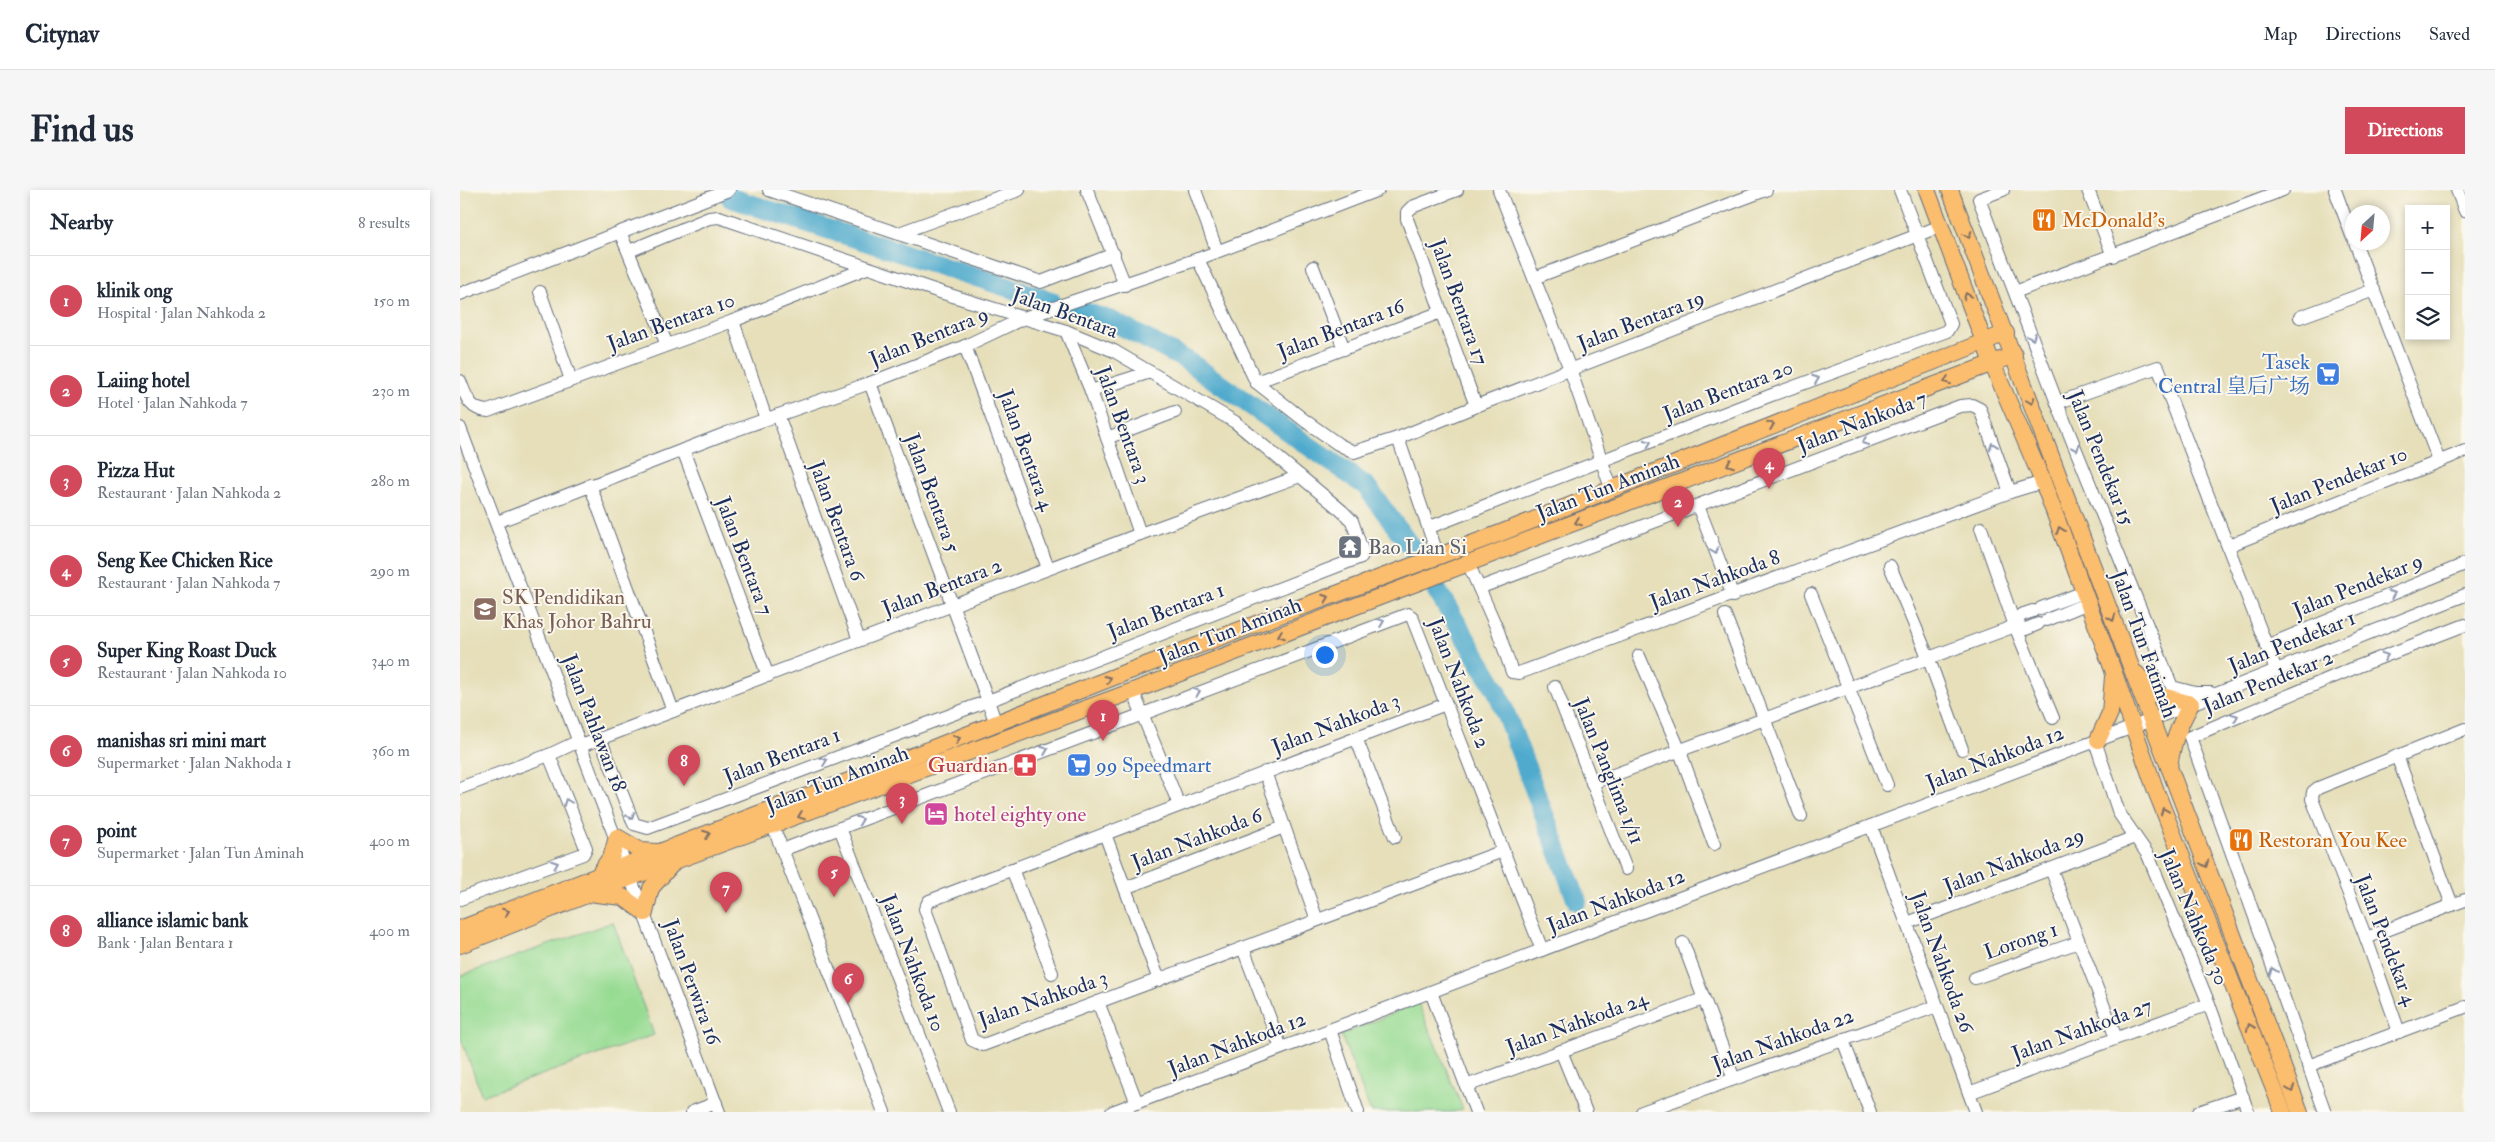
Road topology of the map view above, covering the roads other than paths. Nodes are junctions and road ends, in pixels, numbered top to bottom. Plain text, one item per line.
1 (729, 190) edge
2 (769, 190) edge
3 (1019, 190) edge
4 (1087, 190) edge
5 (1195, 190) edge
6 (1378, 190) edge
7 (1457, 190) edge
8 (1499, 190) edge
9 (1766, 190) edge
10 (1900, 190) edge
11 (1927, 190) edge
12 (1950, 190) edge
13 (2003, 190) edge
14 (2088, 190) edge
15 (2283, 190) edge
16 (2335, 190) edge
17 (2457, 190) edge
18 (2465, 211) edge
19 (2345, 217) edge
20 (1941, 226) junction
21 (620, 232) junction
22 (899, 233) junction
23 (1918, 237) junction
24 (2358, 250) edge
25 (629, 251) junction
26 (1217, 251) junction
27 (1114, 254) junction
28 (2113, 256) junction
29 (1198, 259) junction
30 (1313, 267) dead end
31 (867, 268) junction
32 (1534, 278) junction
33 (1125, 284) junction
34 (2374, 290) junction
35 (540, 292) dead end
36 (2015, 292) junction
37 (460, 294) edge
38 (1440, 312) junction
39 (2300, 317) dead end
40 (1024, 318) junction
41 (733, 321) junction
42 (1066, 331) junction
43 (2006, 333) junction
44 (1984, 342) junction
45 (667, 345) junction
46 (965, 346) junction
47 (1344, 349) junction
48 (2014, 355) junction
49 (1992, 364) junction
50 (1570, 370) junction
51 (1150, 372) junction
52 (571, 380) junction
53 (460, 381) edge
54 (1256, 382) junction
55 (870, 383) junction
56 (1090, 391) junction
57 (2057, 403) junction
58 (1476, 406) junction
59 (1175, 412) dead end
60 (772, 417) junction
61 (460, 428) edge
62 (1107, 438) junction
63 (1398, 438) junction
64 (683, 450) junction
65 (2465, 451) edge
66 (1354, 452) joint
67 (1602, 460) junction
68 (2440, 461) junction
69 (1300, 476) junction
70 (2043, 482) junction
71 (590, 485) junction
72 (1611, 488) junction
73 (2010, 492) junction
74 (1698, 506) junction
75 (497, 522) junction
76 (1430, 527) junction
77 (1981, 528) dead end
78 (1140, 534) junction
79 (2084, 544) junction
80 (2228, 546) junction
81 (1438, 557) junction
82 (1358, 558) joint
83 (1468, 563) junction
84 (2465, 564) edge
85 (1890, 566) dead end
86 (1048, 568) junction
87 (1479, 588) junction
88 (1812, 594) dead end
89 (2465, 595) edge
90 (1733, 596) junction
91 (2086, 598) junction
92 (952, 605) junction
93 (1725, 615) dead end
94 (2015, 626) junction
95 (2465, 626) edge
96 (860, 640) junction
97 (2266, 646) junction
98 (1639, 656) dead end
99 (1928, 657) junction
100 (2129, 664) junction
101 (2113, 670) junction
102 (2276, 670) junction
103 (768, 676) junction
104 (1554, 687) dead end
105 (1848, 689) junction
106 (1133, 691) junction
107 (2218, 693) junction
108 (988, 701) junction
109 (1446, 704) junction
110 (2191, 704) junction
111 (673, 711) junction
112 (1141, 714) junction
113 (1765, 718) junction
114 (2053, 718) dead end
115 (2150, 720) junction
116 (996, 724) junction
117 (2133, 727) junction
118 (2464, 734) edge
119 (600, 738) junction
120 (1356, 738) junction
121 (2097, 741) junction
122 (580, 743) junction
123 (1679, 749) junction
124 (1962, 749) dead end
125 (550, 755) junction
126 (2397, 756) junction
127 (2168, 770) junction
128 (1266, 772) junction
129 (1592, 782) junction
130 (1887, 785) dead end
131 (460, 788) edge
132 (1179, 805) junction
133 (1801, 816) dead end
134 (773, 826) junction
135 (1871, 826) junction
136 (1284, 827) junction
137 (840, 828) junction
138 (1105, 834) junction
139 (616, 837) junction
140 (1394, 837) dead end
141 (2135, 837) junction
142 (1714, 844) dead end
143 (782, 850) junction
144 (1503, 851) junction
145 (668, 857) junction
146 (1012, 869) junction
147 (1626, 869) dead end
148 (2051, 869) junction
149 (630, 871) junction
150 (598, 876) junction
151 (1125, 888) junction
152 (587, 895) junction
153 (460, 899) edge
154 (2465, 900) edge
155 (2452, 905) junction
156 (646, 913) junction
157 (1317, 920) junction
158 (1907, 923) junction
159 (460, 929) edge
160 (2366, 938) junction
161 (2079, 942) junction
162 (1683, 943) dead end
163 (460, 945) edge
164 (1243, 948) junction
165 (1542, 950) junction
166 (1052, 973) dead end
167 (1975, 978) dead end
168 (1159, 980) junction
169 (1430, 992) junction
170 (1703, 999) junction
171 (1098, 1002) junction
172 (2208, 1004) junction
173 (1937, 1006) junction
174 (2465, 1007) edge
175 (1330, 1030) junction
176 (2399, 1032) junction
177 (2116, 1038) junction
178 (1843, 1040) junction
179 (1281, 1048) junction
180 (1560, 1051) junction
181 (2308, 1066) junction
182 (1734, 1079) junction
183 (1466, 1086) junction
184 (1969, 1093) junction
185 (2243, 1097) junction
186 (1137, 1103) junction
187 (718, 1107) edge
188 (692, 1112) edge
189 (884, 1112) edge
190 (949, 1112) edge
191 (1112, 1112) edge
192 (1358, 1112) edge
193 (1476, 1112) edge
194 (1586, 1112) edge
195 (1642, 1112) edge
196 (1870, 1112) edge
197 (1976, 1112) edge
198 (2199, 1112) edge
199 (2248, 1112) edge
200 (2283, 1112) edge
201 (2300, 1112) edge
202 (2325, 1112) edge

1 - 21 street
2 - 22 street, Jalan Bentara
3 - 22 street
4 - 27 street
5 - 26 street
6 - 26 street, Jalan Bentara 9
7 - 38 street, Jalan Bentara 17
8 - 32 street
9 - 32 street
10 - 23 street
11 - 20 main road, Jalan Tun Fatimah
12 -> 43 main road, Jalan Tun Fatimah
13 - 36 street, Jalan Pendekar 15
14 - 28 street
15 - 28 street
16 - 19 street
17 - 18 street
20 - 23 street, Jalan Bentara 19
44 -> 20 main road, Jalan Tun Fatimah
21 - 25 street
21 - 37 street
22 - 27 street, Jalan Bentara
23 - 50 street, Jalan Bentara 19
67 -> 23 street, Jalan Bentara 20
24 - 34 street
25 - 31 street, Jalan Bentara
25 - 45 street
26 - 29 street, Jalan Bentara 9
27 - 33 street
28 - 36 street
29 - 33 street, Jalan Bentara 9
29 - 54 street, Jalan Bentara 16
30 - 47 street
31 - 40 street, Jalan Bentara
31 - 41 street, Jalan Bentara 10
32 - 50 street
33 - 40 street, Jalan Bentara 9
34 - 39 street
34 - 68 street
35 - 52 street
36 -> 57 street, Jalan Pendekar 15
38 - 47 street, Jalan Bentara 16
38 - 58 street, Jalan Bentara 17
40 - 42 street, Jalan Bentara
40 - 46 street, Jalan Bentara 9
41 - 45 street, Jalan Bentara 10
41 - 60 street, Jalan Bentara 6
42 - 51 street, Jalan Bentara
42 - 56 street, Jalan Bentara 3
43 - 44 main road, Jalan Tun Aminah
43 - 48 main road, Jalan Tun Fatimah
44 - 49 main road, Jalan Tun Fatimah
72 -> 44 main road, Jalan Tun Aminah
45 - 52 street, Jalan Bentara 10
46 - 55 street, Jalan Bentara 9
46 - 86 street, Jalan Bentara 4
47 - 54 street, Jalan Bentara 16
48 - 49 main road, Jalan Tun Aminah
48 -> 79 main road, Jalan Tun Fatimah
49 - 70 main road, Jalan Tun Fatimah
49 -> 83 main road, Jalan Tun Aminah
50 - 58 street, Jalan Bentara 19
50 - 67 street
51 - 56 street
51 - 69 street, Jalan Bentara
52 - 53 street, Jalan Bentara 10
54 - 66 street, Jalan Bentara 16
55 - 60 street, Jalan Bentara 9
55 - 92 street, Jalan Bentara 5
56 - 62 street, Jalan Bentara 3
57 - 80 street
57 -> 107 street, Jalan Pendekar 15
58 - 63 street, Jalan Bentara 19
59 - 62 street
60 - 64 street, Jalan Bentara 9
60 - 96 street, Jalan Bentara 6
61 - 75 street, Jalan Pahlawan 18
62 - 78 street, Jalan Bentara 3
63 - 66 street, Jalan Bentara 19
63 - 76 street
64 - 71 street, Jalan Bentara 9
64 - 103 street, Jalan Bentara 7
65 - 68 street, Jalan Pendekar 10
67 - 72 street
67 - 76 street, Jalan Bentara 20
68 - 80 street, Jalan Pendekar 10
69 - 78 street, Jalan Bentara 2
69 - 82 street, Jalan Bentara
70 - 73 street, Jalan Nahkoda 8
91 -> 70 main road, Jalan Tun Fatimah
71 - 75 street, Jalan Bentara 9
71 - 111 street
72 - 81 main road, Jalan Tun Aminah
73 -> 74 street, Jalan Nahkoda 7
73 - 90 street, Jalan Nahkoda 8
74 - 87 street, Jalan Nahkoda 7
74 -> 90 street
75 - 122 street, Jalan Pahlawan 18
76 - 81 street
77 - 94 street
78 - 86 street, Jalan Bentara 2
79 - 91 main road
79 -> 100 main road, Jalan Tun Fatimah
80 - 97 street
116 -> 81 main road, Jalan Tun Aminah
82 - 108 street, Jalan Bentara 1
83 - 87 street, Jalan Nahkoda 8
83 -> 106 main road, Jalan Tun Aminah
97 -> 84 street, Jalan Pendekar 9
85 - 99 street
86 - 92 street, Jalan Bentara 2
87 - 90 street, Jalan Nahkoda 8
88 - 105 street
89 - 102 street, Jalan Pendekar 1
91 - 94 street
91 - 94 street
91 - 101 main road, Jalan Tun Fatimah
92 - 96 street, Jalan Bentara 2
92 - 108 street, Jalan Bentara 5
93 - 113 street
94 - 99 street
94 - 114 street
181 -> 95 street, Jalan Pendekar 2
96 - 103 street, Jalan Bentara 2
97 - 102 street
98 - 123 street
99 - 105 street
99 - 124 street
100 - 110 main road
100 - 115 main road, Jalan Tun Fatimah
101 - 117 main road, Jalan Tun Fatimah
101 - 121 main road
102 - 107 street, Jalan Pendekar 1
103 - 111 street, Jalan Bentara 2
104 - 129 street, Jalan Panglima 1/11
105 - 113 street
105 - 130 street
106 - 112 street
106 -> 134 main road, Jalan Tun Aminah
107 - 110 street, Jalan Pendekar 1
108 - 116 street
119 -> 108 street, Jalan Bentara 1
112 -> 109 street, Jalan Nahkoda 2
109 - 120 street, Jalan Nahkoda 3
109 - 144 street, Jalan Nahkoda 2
110 - 115 street, Jalan Pendekar 1
110 - 127 main road
111 - 119 street, Jalan Bentara 2
112 - 132 street
137 -> 112 street, Jalan Nahkoda 2
113 - 123 street
113 - 133 street
115 - 117 street, Jalan Pendekar 1
115 - 127 main road, Jalan Tun Fatimah
145 -> 116 main road, Jalan Tun Aminah
117 - 121 street, Jalan Nahkoda 12
200 -> 117 main road, Jalan Tun Fatimah
118 - 126 street, Jalan Pendekar 4
119 - 122 street, Jalan Bentara 2
120 - 128 street, Jalan Nahkoda 3
120 - 140 street
121 - 135 street, Jalan Nahkoda 12
121 - 141 street, Jalan Nahkoda 30
122 - 125 street, Jalan Bentara 2
122 - 139 street, Jalan Pahlawan 18
123 - 129 street
123 - 142 street
125 - 131 street, Jalan Bentara 2
153 -> 125 street
126 - 155 street
126 - 160 street, Jalan Pendekar 4
127 -> 201 main road, Jalan Tun Fatimah
128 - 132 street, Jalan Nahkoda 3
128 - 136 street
129 - 147 street, Jalan Panglima 1/11
132 - 138 street, Jalan Nahkoda 3
134 - 143 street
134 - 145 main road, Jalan Tun Aminah
135 - 158 street, Jalan Nahkoda 26
135 - 165 street, Jalan Nahkoda 12
136 - 151 street, Jalan Nahkoda 6
136 - 157 street
137 - 143 street, Jalan Nahkoda 2
137 - 190 street, Jalan Nahkoda 10
138 - 146 street, Jalan Nahkoda 3
138 - 151 street
139 - 145 main road
139 - 149 street, Jalan Pahlawan 18
139 - 150 main road
141 - 148 street, Jalan Nahkoda 29
141 - 172 street, Jalan Nahkoda 30
143 - 189 street
144 - 157 street, Jalan Nahkoda 3
144 - 165 street, Jalan Nahkoda 2
145 - 149 main road, Jalan Tun Aminah
145 - 156 main road
146 - 166 street
146 - 171 street, Jalan Nahkoda 3
148 - 158 street, Jalan Nahkoda 29
148 - 161 street
149 - 150 main road, Jalan Tun Aminah
149 - 152 main road, Jalan Tun Aminah
149 - 156 street, Jalan Perwira 16
159 -> 150 main road, Jalan Tun Aminah
151 - 168 street
152 - 156 main road
152 - 163 main road, Jalan Tun Aminah
154 - 155 street
155 - 160 street
156 - 187 street, Jalan Perwira 16
157 - 164 street, Jalan Nahkoda 3
158 - 173 street, Jalan Nahkoda 26
160 - 176 street, Jalan Pendekar 4
161 - 167 street, Lorong 1
161 - 177 street
162 - 170 street
164 - 168 street, Jalan Nahkoda 3
164 - 179 street
165 - 169 street, Jalan Nahkoda 12
168 - 171 street, Jalan Nahkoda 3
169 - 175 street, Jalan Nahkoda 12
169 - 183 street
170 - 180 street, Jalan Nahkoda 24
170 - 182 street
171 - 186 street
172 - 177 street, Jalan Nahkoda 27
172 - 185 street, Jalan Nahkoda 30
173 - 178 street, Jalan Nahkoda 22
173 - 184 street, Jalan Nahkoda 26
174 - 176 street
175 - 179 street, Jalan Nahkoda 12
175 - 192 street
176 - 181 street
177 - 184 street, Jalan Nahkoda 27
178 - 182 street, Jalan Nahkoda 22
178 - 196 street
179 - 186 street, Jalan Nahkoda 12
180 - 183 street, Jalan Nahkoda 24
180 - 194 street
181 - 202 street
182 - 195 street, Jalan Nahkoda 22
183 - 193 street
184 - 197 street, Jalan Nahkoda 26
185 - 198 street
185 - 199 street, Jalan Nahkoda 30
186 - 191 street, Jalan Nahkoda 12
187 - 188 street

